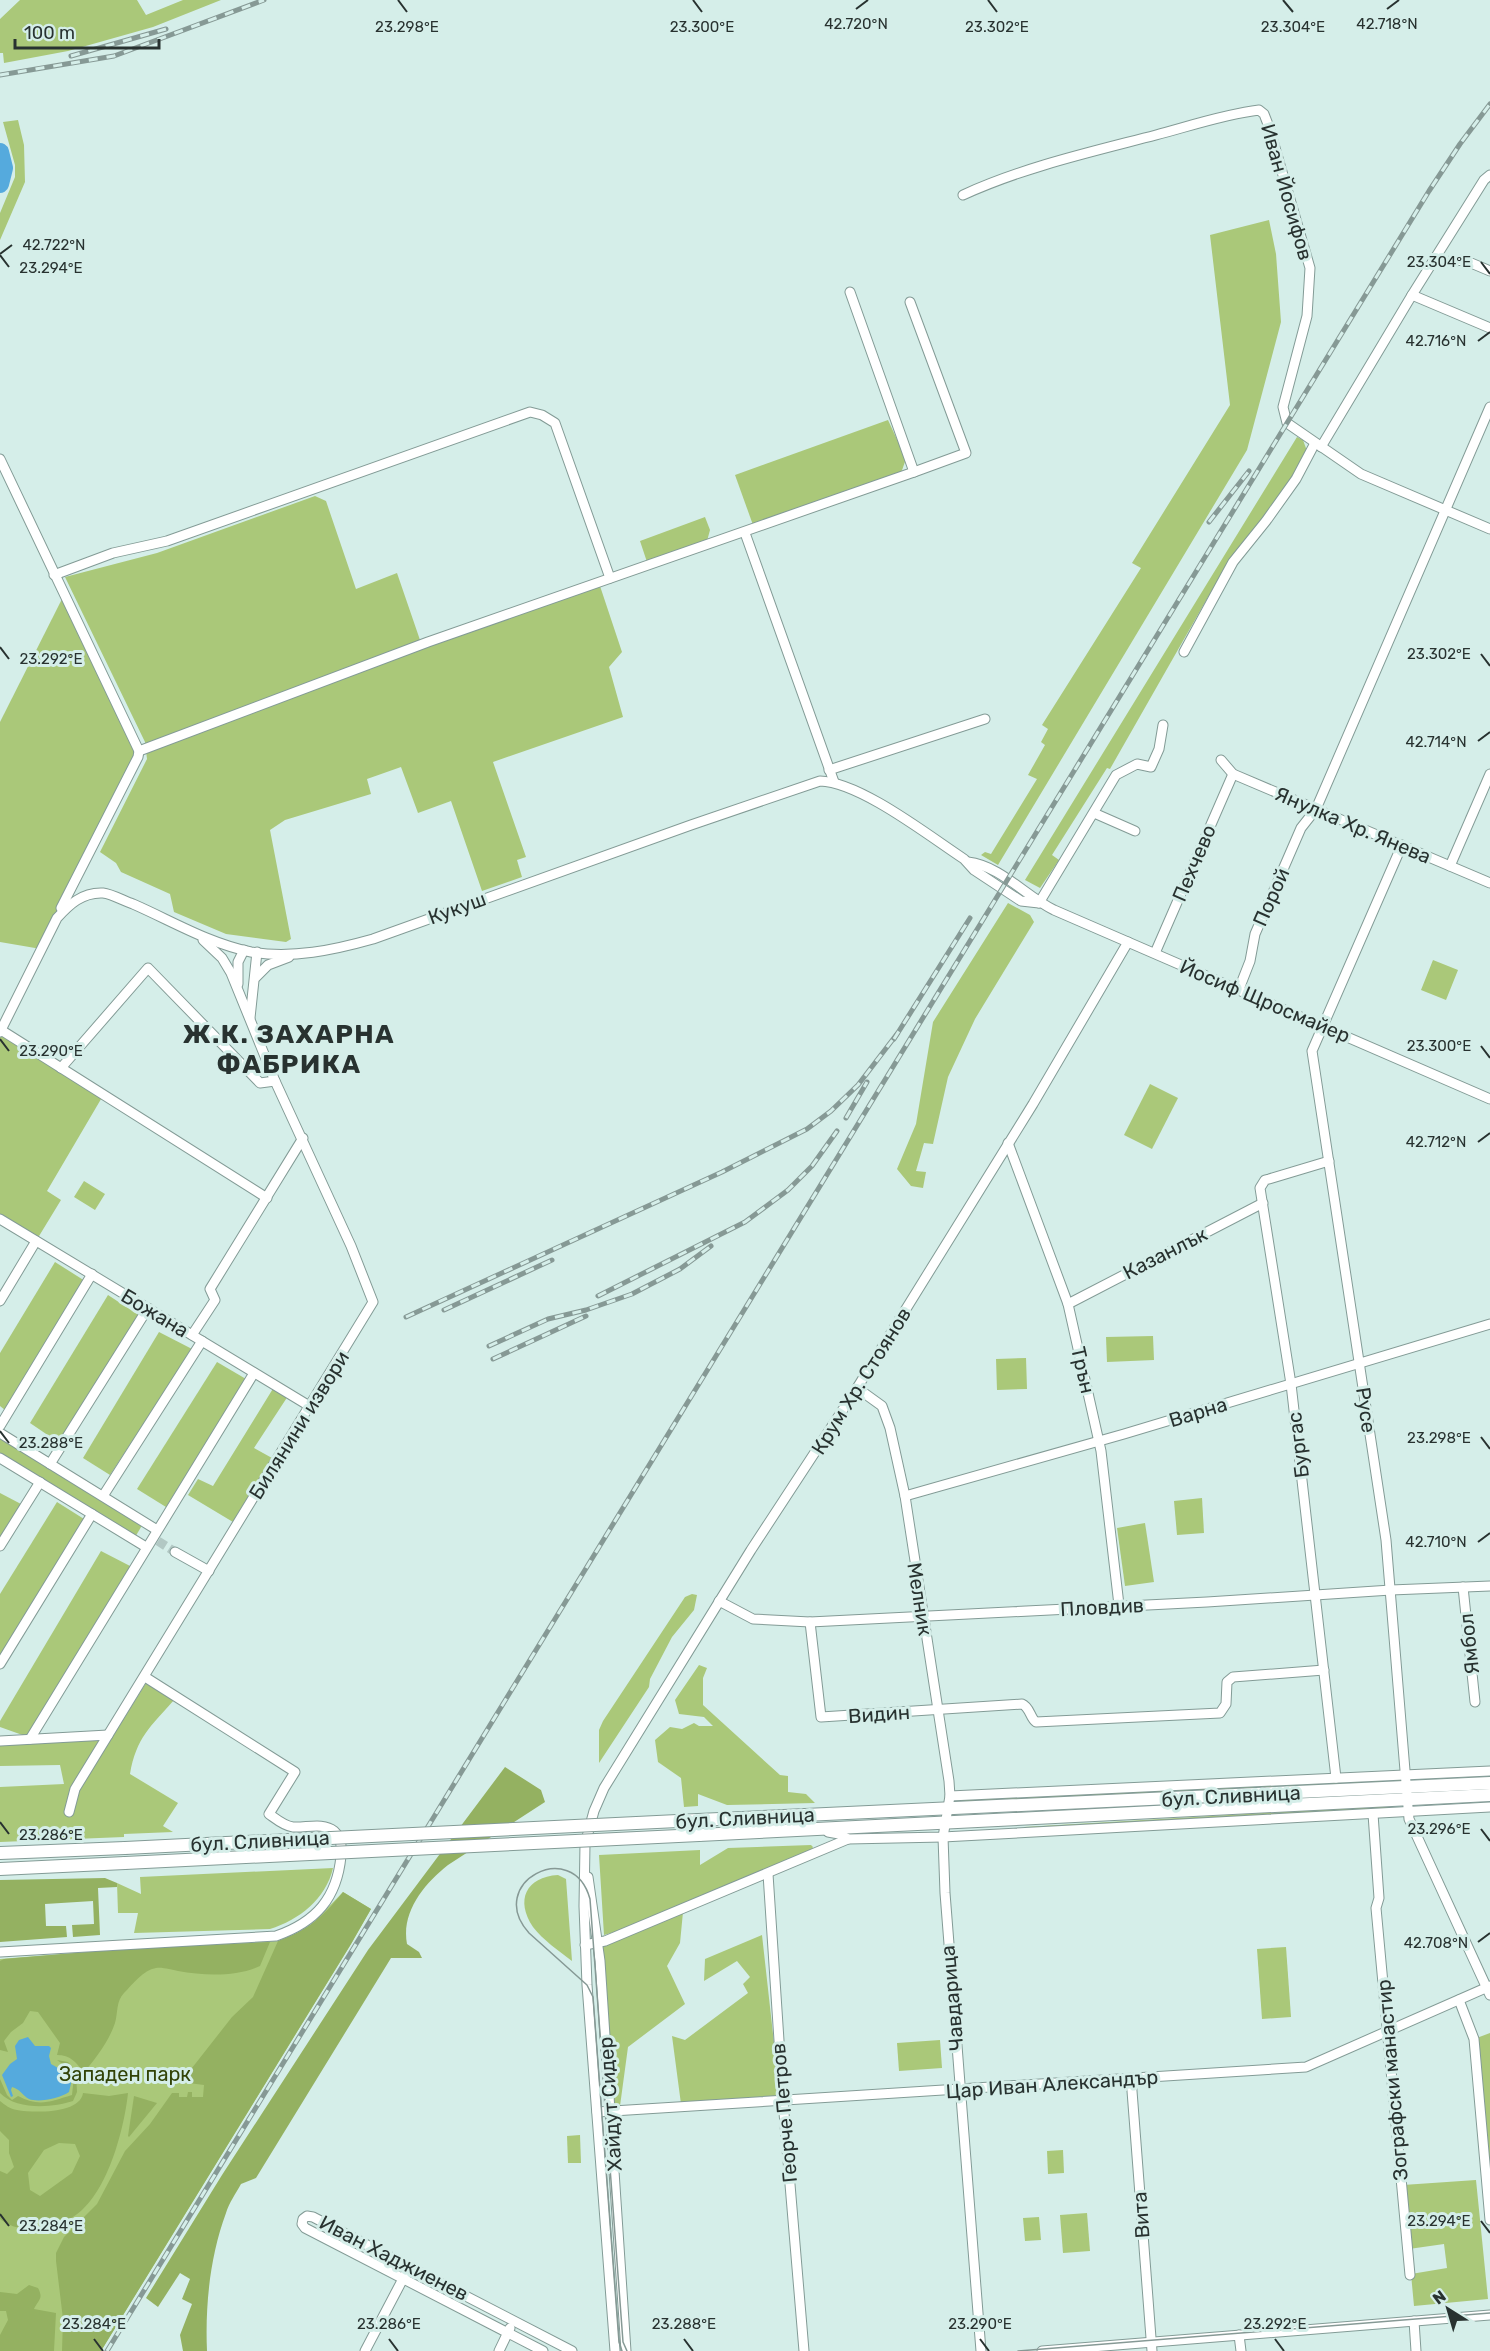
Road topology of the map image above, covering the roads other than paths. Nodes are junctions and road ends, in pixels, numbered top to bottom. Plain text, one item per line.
1 (1490, 175) edge
2 (963, 195) dead end
3 (1432, 263) junction
4 (1490, 272) edge
5 (850, 292) dead end
6 (1412, 295) junction
7 (910, 302) dead end
8 (1490, 328) edge
9 (1490, 407) edge
10 (1318, 445) junction
11 (0, 459) edge
12 (914, 472) junction
13 (1445, 511) junction
14 (1490, 530) edge
15 (745, 533) junction
16 (54, 575) junction
17 (610, 578) junction
18 (1185, 652) dead end
19 (984, 718) dead end
20 (1163, 725) dead end
21 (139, 751) junction
22 (1221, 760) dead end
23 (829, 770) junction
24 (1233, 774) junction
25 (1490, 774) edge
26 (834, 782) junction
27 (1316, 809) junction
28 (1094, 813) junction
29 (1135, 831) dead end
30 (1402, 845) junction
31 (1450, 866) junction
32 (1490, 883) edge
33 (1039, 903) junction
34 (57, 918) junction
35 (199, 936) junction
36 (1128, 942) junction
37 (244, 950) junction
38 (257, 952) junction
39 (1155, 953) junction
40 (293, 955) junction
41 (256, 977) junction
42 (238, 989) junction
43 (1239, 989) junction
44 (250, 1020) junction
45 (1323, 1026) junction
46 (1, 1031) edge
47 (61, 1068) junction
48 (275, 1081) junction
49 (1490, 1098) edge
50 (303, 1138) junction
51 (1008, 1143) junction
52 (1329, 1161) junction
53 (267, 1198) junction
54 (1263, 1203) junction
55 (0, 1219) edge
56 (36, 1241) junction
57 (92, 1274) junction
58 (0, 1301) edge
59 (1068, 1304) junction
60 (148, 1308) junction
61 (1490, 1324) edge
62 (192, 1335) junction
63 (202, 1341) junction
64 (1359, 1363) junction
65 (254, 1373) junction
66 (1291, 1384) junction
67 (857, 1388) junction
68 (311, 1407) junction
69 (0, 1426) edge
70 (0, 1433) edge
71 (1099, 1441) junction
72 (0, 1458) edge
73 (50, 1464) junction
74 (40, 1482) junction
75 (103, 1496) junction
76 (904, 1496) junction
77 (92, 1514) junction
78 (156, 1536) junction
79 (0, 1546) edge
80 (146, 1547) junction
81 (175, 1552) tunnel mouth
82 (209, 1571) junction
83 (1490, 1586) edge
84 (1463, 1587) junction
85 (1391, 1590) junction
86 (1316, 1595) junction
87 (719, 1601) junction
88 (1119, 1605) junction
89 (922, 1616) junction
90 (810, 1622) junction
91 (0, 1664) edge
92 (1323, 1670) junction
93 (145, 1677) junction
94 (1475, 1702) dead end
95 (937, 1710) junction
96 (108, 1735) junction
97 (30, 1739) junction
98 (0, 1741) edge
99 (1490, 1771) edge
100 (1336, 1778) junction
101 (1490, 1783) edge
102 (1408, 1793) junction
103 (1490, 1795) edge
104 (950, 1796) junction
105 (1490, 1807) edge
106 (948, 1809) junction
107 (69, 1812) dead end
108 (1373, 1814) junction
109 (592, 1818) joint
110 (945, 1824) junction
111 (811, 1828) junction
112 (943, 1837) junction
113 (848, 1839) junction
114 (0, 1853) edge
115 (584, 1857) junction
116 (0, 1869) edge
117 (768, 1874) junction
118 (599, 1943) junction
119 (585, 1945) junction
120 (0, 1952) edge
121 (1489, 1990) edge
122 (1460, 2000) junction
123 (1388, 2033) junction
124 (1131, 2078) junction
125 (960, 2090) junction
126 (783, 2101) junction
127 (597, 2112) junction
128 (611, 2112) junction
129 (1490, 2220) edge
130 (409, 2266) junction
131 (1410, 2275) dead end
132 (403, 2279) junction
133 (1490, 2315) edge
134 (514, 2321) junction
135 (1414, 2321) junction
136 (508, 2333) junction
137 (1239, 2335) junction
138 (1151, 2347) edge
139 (365, 2351) edge
140 (498, 2351) edge
141 (543, 2351) edge
142 (572, 2351) edge
143 (615, 2351) edge
144 (626, 2351) edge
145 (804, 2351) edge
146 (981, 2351) edge
147 (1042, 2351) edge
148 (1241, 2351) edge
149 (1416, 2351) edge

1 - 3 street
2 - 10 street, Иван Йосифов
3 - 4 street
3 - 6 street
5 - 12 street
6 - 8 street
6 - 10 street
7 - 12 street
9 - 13 street, Порой
10 - 13 street, Иван Йосифов
10 - 18 street
11 - 16 street
12 - 15 street
13 - 14 street, Иван Йосифов
13 - 27 street, Порой
15 - 17 street
15 - 23 street
16 - 17 street
16 - 21 street
17 - 21 street
19 - 23 street
20 - 28 street
21 - 34 street
22 - 24 street, Янулка Хр. Янева
23 - 26 street
24 - 27 street, Янулка Хр. Янева
24 - 39 street, Пехчево
25 - 31 street
26 - 33 street, Кукуш
26 - 40 street, Кукуш
27 - 30 street, Янулка Хр. Янева
27 - 43 street, Порой
28 - 29 street
28 - 33 street
30 - 31 street, Янулка Хр. Янева
30 - 45 street, Русе
31 - 32 street, Янулка Хр. Янева
33 - 36 street, Йосиф Щросмайер
34 - 35 street, Кукуш
34 - 46 street, Кукуш
35 - 37 street, Кукуш
35 - 42 street, Билянини извори
36 - 39 street, Йосиф Щросмайер
36 - 51 street, Крум Хр. Стоянов
37 - 38 street, Кукуш
37 - 42 street, Билянини извори
38 - 40 street, Кукуш
38 - 41 street
39 - 43 street, Йосиф Щросмайер
40 - 41 street
41 - 44 street
42 - 44 street, Билянини извори
43 - 45 street, Йосиф Щросмайер
44 - 48 street, Билянини извори
45 - 49 street, Йосиф Щросмайер
45 - 52 street, Русе
46 - 47 street
47 - 48 street
47 - 53 street
48 - 50 street, Билянини извори
50 - 53 street
50 - 68 street, Билянини извори
51 - 59 street, Трън
51 - 67 street, Крум Хр. Стоянов
52 - 54 street, Бургас
52 - 64 street, Русе
53 - 62 street
54 - 59 street, Казанлък
54 - 66 street, Бургас
55 - 56 street, Божана
56 - 57 street, Божана
56 - 58 street
57 - 60 street, Божана
57 - 69 street
59 - 71 street, Трън
60 - 62 street, Божана
60 - 73 street
61 - 64 street, Варна
62 - 63 street, Божана
63 - 65 street, Божана
63 - 75 street
64 - 66 street, Варна
64 - 85 street, Русе
65 - 68 street, Божана
65 - 78 street
66 - 71 street, Варна
66 - 86 street, Бургас
67 - 76 street, Мелник
67 - 87 street, Крум Хр. Стоянов
68 - 82 street, Билянини извори
70 - 73 street
71 - 76 street, Варна
71 - 88 street, Трън
72 - 74 street
73 - 75 street
74 - 77 street
74 - 79 street
75 - 78 street
76 - 89 street, Мелник
77 - 80 street
77 - 91 street
78 - 80 street
80 - 97 street
81 - 82 street
82 - 93 street, Билянини извори
83 - 84 street, Пловдив
84 - 85 street, Пловдив
84 - 94 street, Ямбол
85 - 86 street, Пловдив
85 - 102 street, Русе
86 - 88 street, Пловдив
86 - 92 street, Бургас
87 - 90 street, Пловдив
87 - 109 street, Крум Хр. Стоянов
88 - 89 street, Пловдив
89 - 90 street, Пловдив
89 - 95 street, Мелник
90 - 95 street, Видин
92 - 95 street, Видин
92 - 100 street, Бургас
93 - 96 street, Билянини извори
93 - 120 street
95 - 104 street, Мелник
96 - 97 street
96 - 107 street, Билянини извори
97 - 98 street
99 - 102 street, бул. Сливница
100 - 102 street, бул. Сливница
100 - 104 street, бул. Сливница
101 - 102 main road, бул. Сливница
102 - 103 main road, бул. Сливница
102 - 105 street, бул. Сливница
102 - 106 main road, бул. Сливница
102 - 108 street, бул. Сливница
102 - 110 main road, бул. Сливница
102 - 121 street, Русе
104 - 106 street, Мелник
106 - 110 street, Мелник
106 - 114 main road, бул. Сливница, bridge
108 - 112 street, бул. Сливница
108 - 123 street, Зографски манастир
109 - 115 street, Хайдут Сидер
110 - 111 main road, бул. Сливница
110 - 112 street, Чавдарица
111 - 113 street, бул. Сливница
111 - 116 main road, бул. Сливница, bridge
112 - 113 street, бул. Сливница
112 - 125 street, Чавдарица
113 - 117 street
115 - 118 street, Хайдут Сидер
115 - 119 street, Хайдут Сидер
117 - 118 street
117 - 126 street, Георче Петров
118 - 119 street
118 - 128 street, Хайдут Сидер
119 - 127 street, Хайдут Сидер
121 - 122 street, Цар Иван Александър
122 - 123 street, Цар Иван Александър
122 - 129 street
123 - 124 street, Цар Иван Александър
123 - 131 street, Зографски манастир
124 - 125 street, Цар Иван Александър
124 - 138 street, Вита
125 - 126 street, Цар Иван Александър
125 - 146 street, Чавдарица
126 - 128 street, Цар Иван Александър
126 - 145 street, Георче Петров
127 - 128 street, Цар Иван Александър
127 - 143 street, Хайдут Сидер
128 - 144 street, Хайдут Сидер
130 - 132 street
130 - 132 street, Иван Хаджиенев
130 - 134 street, Иван Хаджиенев
132 - 136 street, Иван Хаджиенев
132 - 139 street
133 - 135 street
134 - 136 street
134 - 142 street, Иван Хаджиенев
135 - 137 street
135 - 149 street
136 - 140 street
136 - 141 street, Иван Хаджиенев
137 - 138 street
137 - 148 street
138 - 147 street

